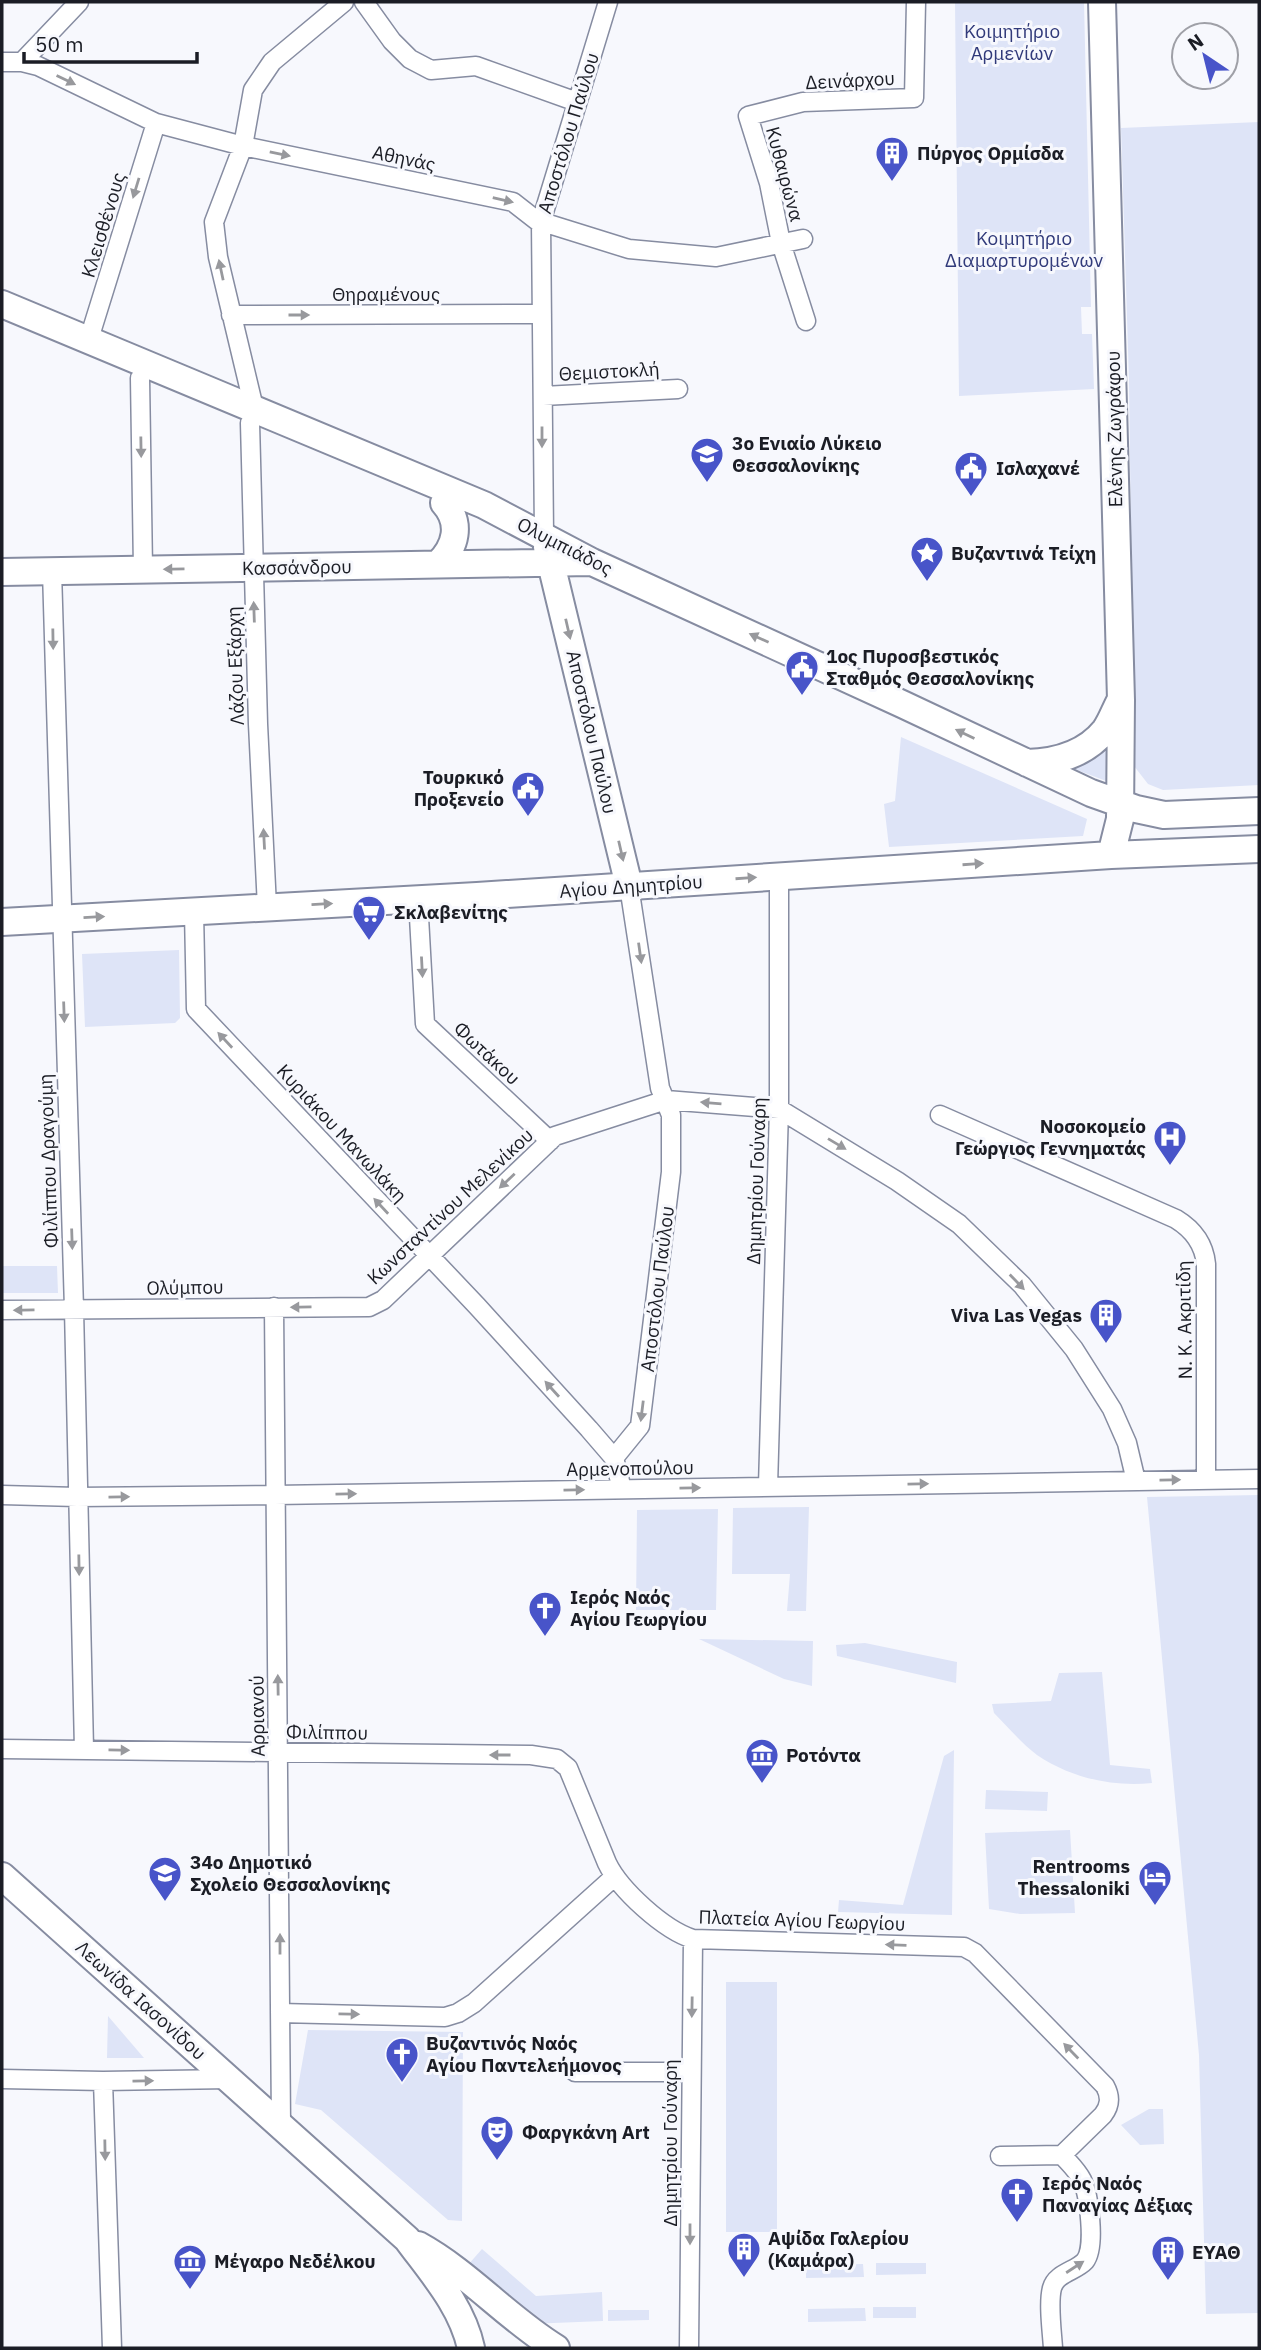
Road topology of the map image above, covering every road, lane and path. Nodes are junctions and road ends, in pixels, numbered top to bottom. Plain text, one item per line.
1 (79, 2) edge
2 (344, 2) edge
3 (364, 2) edge
4 (608, 2) edge
5 (916, 2) edge
6 (1102, 2) edge
7 (2, 62) edge
8 (22, 62) junction
9 (577, 102) junction
10 (748, 116) joint
11 (156, 123) junction
12 (243, 146) junction
13 (541, 222) junction
14 (803, 239) dead end
15 (781, 243) junction
16 (2, 304) edge
17 (542, 314) junction
18 (231, 315) junction
19 (806, 321) dead end
20 (2, 322) edge
21 (89, 339) junction
22 (141, 378) junction
23 (678, 389) dead end
24 (542, 396) junction
25 (252, 416) junction
26 (444, 503) junction
27 (544, 536) junction
28 (592, 562) junction
29 (552, 563) junction
30 (438, 564) junction
31 (253, 567) junction
32 (143, 569) junction
33 (52, 571) junction
34 (2, 572) edge
35 (1121, 700) junction
36 (1027, 763) junction
37 (1121, 803) junction
38 (1259, 811) edge
39 (1259, 849) edge
40 (1230, 850) junction
41 (1111, 855) junction
42 (1259, 857) edge
43 (779, 876) junction
44 (629, 886) junction
45 (418, 899) junction
46 (267, 907) junction
47 (194, 912) junction
48 (61, 919) junction
49 (2, 922) edge
50 (666, 1100) junction
51 (779, 1109) junction
52 (940, 1115) dead end
53 (550, 1141) junction
54 (428, 1255) junction
55 (274, 1307) junction
56 (369, 1307) joint
57 (74, 1309) junction
58 (2, 1310) edge
59 (614, 1458) junction
60 (1206, 1479) junction
61 (1259, 1479) edge
62 (1136, 1480) junction
63 (768, 1486) junction
64 (622, 1489) junction
65 (275, 1495) junction
66 (2, 1496) edge
67 (77, 1497) junction
68 (2, 1749) edge
69 (85, 1749) junction
70 (279, 1753) junction
71 (565, 1765) joint
72 (2, 1876) edge
73 (614, 1877) junction
74 (693, 1938) junction
75 (280, 2013) junction
76 (575, 2072) dead end
77 (691, 2073) junction
78 (2, 2079) edge
79 (230, 2079) junction
80 (103, 2081) junction
81 (281, 2124) junction
82 (1062, 2155) junction
83 (1000, 2156) dead end
84 (407, 2239) junction
85 (112, 2348) edge
86 (471, 2348) edge
87 (556, 2348) edge
88 (689, 2348) edge
89 (1053, 2348) edge

1 - 8 street
2 - 12 street, Λάζου Εξάρχη
3 - 9 street
4 - 9 street, Αποστόλου Παύλου
5 - 10 street, Δεινάρχου
6 - 35 main road, Ελένης Ζωγράφου
7 - 8 street, Αθηνάς
8 -> 11 street, Αθηνάς
9 - 13 street, Αποστόλου Παύλου
10 - 15 street, Κυθαιρώνα
11 - 12 street, Αθηνάς
11 -> 21 street, Κλεισθένους
12 -> 13 street, Αθηνάς
18 -> 12 street, Λάζου Εξάρχη
13 - 15 street, Αθηνάς
13 - 17 street, Αποστόλου Παύλου
14 - 15 street, Αθηνάς
15 - 19 street, Κυθαιρώνα
16 - 21 main road, Ολυμπιάδος
18 -> 17 street, Θηραμένους
17 - 24 street, Αποστόλου Παύλου
18 - 25 street, Λάζου Εξάρχη
20 - 22 main road, Ολυμπιάδος
21 - 25 main road, Ολυμπιάδος
22 - 25 main road, Ολυμπιάδος
22 -> 32 street
23 - 24 street, Θεμιστοκλή
24 -> 27 street, Αποστόλου Παύλου
25 - 26 main road, Ολυμπιάδος
25 - 27 main road, Ολυμπιάδος
25 - 31 street, Λάζου Εξάρχη
26 - 29 main road, Ολυμπιάδος
26 - 30 main road
27 - 28 main road, Ολυμπιάδος
27 - 29 main road, Αποστόλου Παύλου
28 - 29 main road, Κασσάνδρου
36 -> 28 main road, Ολυμπιάδος
29 - 30 main road, Κασσάνδρου
29 -> 44 main road, Αποστόλου Παύλου
30 - 31 main road, Κασσάνδρου
31 -> 32 main road, Κασσάνδρου
46 -> 31 street, Λάζου Εξάρχη
32 - 33 main road, Κασσάνδρου
33 - 34 main road, Κασσάνδρου
33 -> 48 street, Φιλίππου Δραγούμη
35 - 36 main road
35 - 37 main road, Ελένης Ζωγράφου
36 - 37 main road, Ολυμπιάδος
37 - 38 main road
37 - 41 main road, Ελένης Ζωγράφου
39 - 40 main road, Αγίου Δημητρίου
40 - 41 main road, Αγίου Δημητρίου
40 - 42 main road
43 -> 41 main road, Αγίου Δημητρίου
44 -> 43 main road, Αγίου Δημητρίου
43 - 51 street, Δημητρίου Γούναρη
44 - 45 main road, Αγίου Δημητρίου
44 -> 50 street, Αποστόλου Παύλου
46 -> 45 main road, Αγίου Δημητρίου
45 -> 53 street, Φωτάκου
46 - 47 main road, Αγίου Δημητρίου
48 -> 47 main road, Αγίου Δημητρίου
54 -> 47 street, Κυριάκου Μανωλάκη
48 - 49 main road, Αγίου Δημητρίου
48 -> 57 street, Φιλίππου Δραγούμη
51 -> 50 street, Κωνσταντίνου Μελενίκου
50 - 53 street, Κωνσταντίνου Μελενίκου
50 -> 59 street, Αποστόλου Παύλου
51 -> 62 street, Κωνσταντίνου Μελενίκου
51 - 63 street, Δημητρίου Γούναρη
52 - 60 street, Ν. Κ. Ακριτίδη
53 -> 54 street, Κωνσταντίνου Μελενίκου
54 - 56 street, Κωνσταντίνου Μελενίκου
59 -> 54 street, Κυριάκου Μανωλάκη
56 -> 55 street, Ολύμπου
55 - 57 street, Ολύμπου
55 - 65 street, Αρριανού
57 -> 58 street, Ολύμπου
57 - 67 street, Φιλίππου Δραγούμη
59 - 64 street, Κυριάκου Μανωλάκη
60 - 61 street, Αρμενοπούλου
62 -> 60 street, Αρμενοπούλου
63 -> 62 street, Αρμενοπούλου
64 -> 63 street, Αρμενοπούλου
65 -> 64 street, Αρμενοπούλου
67 -> 65 street, Αρμενοπούλου
70 -> 65 street, Αρριανού
66 - 67 street, Αρμενοπούλου
67 -> 69 street, Φιλίππου Δραγούμη
68 - 69 street, Φιλίππου
69 -> 70 street, Φιλίππου
71 -> 70 street, Φιλίππου
75 -> 70 street, Αρριανού
71 - 73 street, Πλατεία Αγίου Γεωργίου
72 - 79 main road, Λεωνίδα Ιασονίδου
73 - 74 street, Πλατεία Αγίου Γεωργίου
75 -> 73 street
74 -> 77 street, Δημητρίου Γούναρη
82 -> 74 street, Πλατεία Αγίου Γεωργίου
75 - 81 street, Αρριανού
76 - 77 street
77 -> 88 street, Δημητρίου Γούναρη
78 - 80 street
80 -> 79 street
79 - 81 main road, Λεωνίδα Ιασονίδου
80 -> 85 street
81 - 84 main road, Λεωνίδα Ιασονίδου
82 - 83 street
89 -> 82 street
84 - 86 main road
84 - 87 main road

